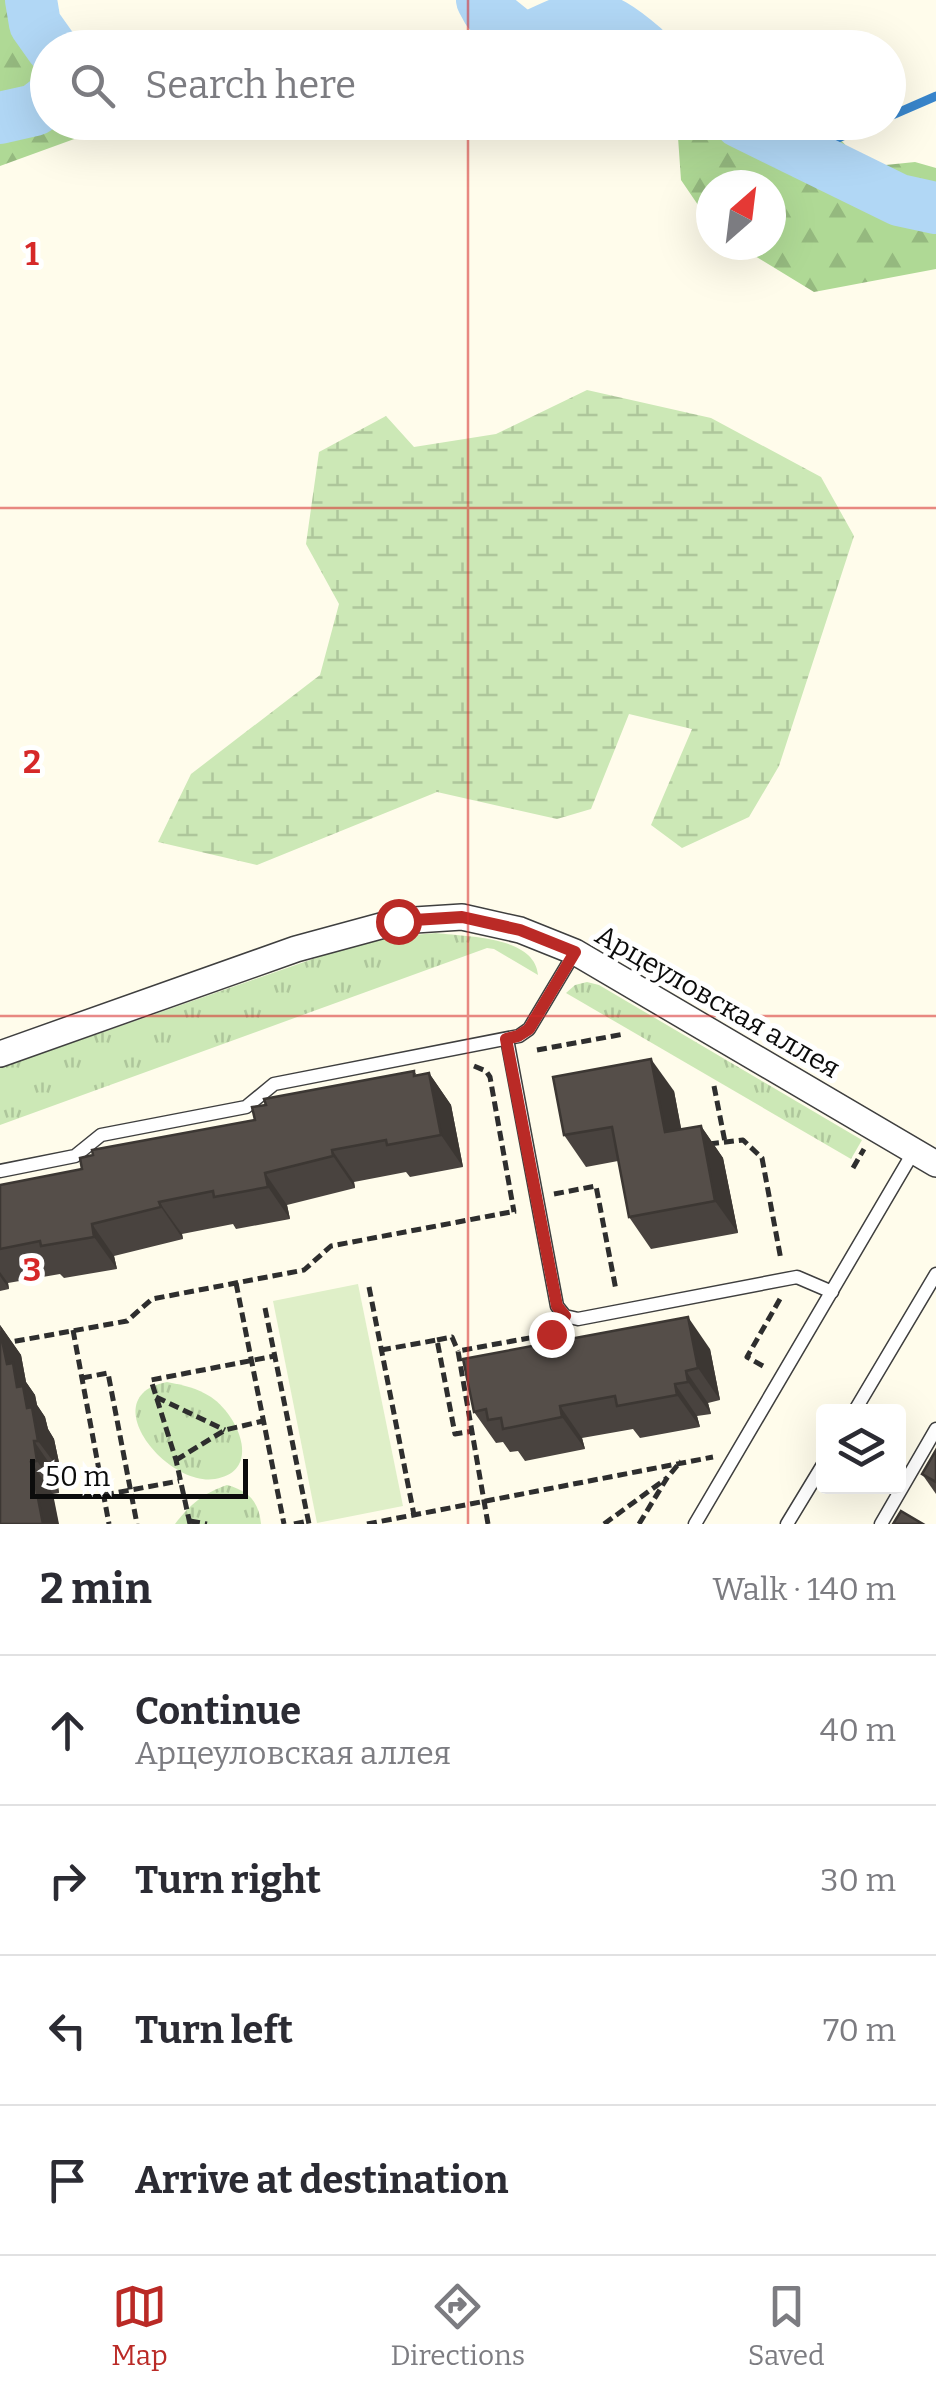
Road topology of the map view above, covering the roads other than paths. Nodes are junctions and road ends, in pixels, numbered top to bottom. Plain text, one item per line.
1 (575, 952) junction
2 (506, 1039) junction
3 (0, 1054) edge
4 (925, 1158) edge
5 (0, 1170) edge
6 (936, 1274) edge
7 (832, 1292) junction
8 (859, 1404) edge
9 (936, 1429) edge
10 (816, 1476) edge
11 (890, 1508) junction
12 (905, 1516) edge
13 (696, 1524) edge
14 (787, 1524) edge
15 (881, 1524) edge

1 - 2 lane
1 - 3 street, Арцеуловская аллея
1 - 4 street, Арцеуловская аллея
2 - 5 lane
2 - 7 lane
4 - 7 lane
6 - 8 lane
7 - 13 lane
9 - 11 lane
10 - 14 lane
11 - 12 lane
11 - 15 lane

